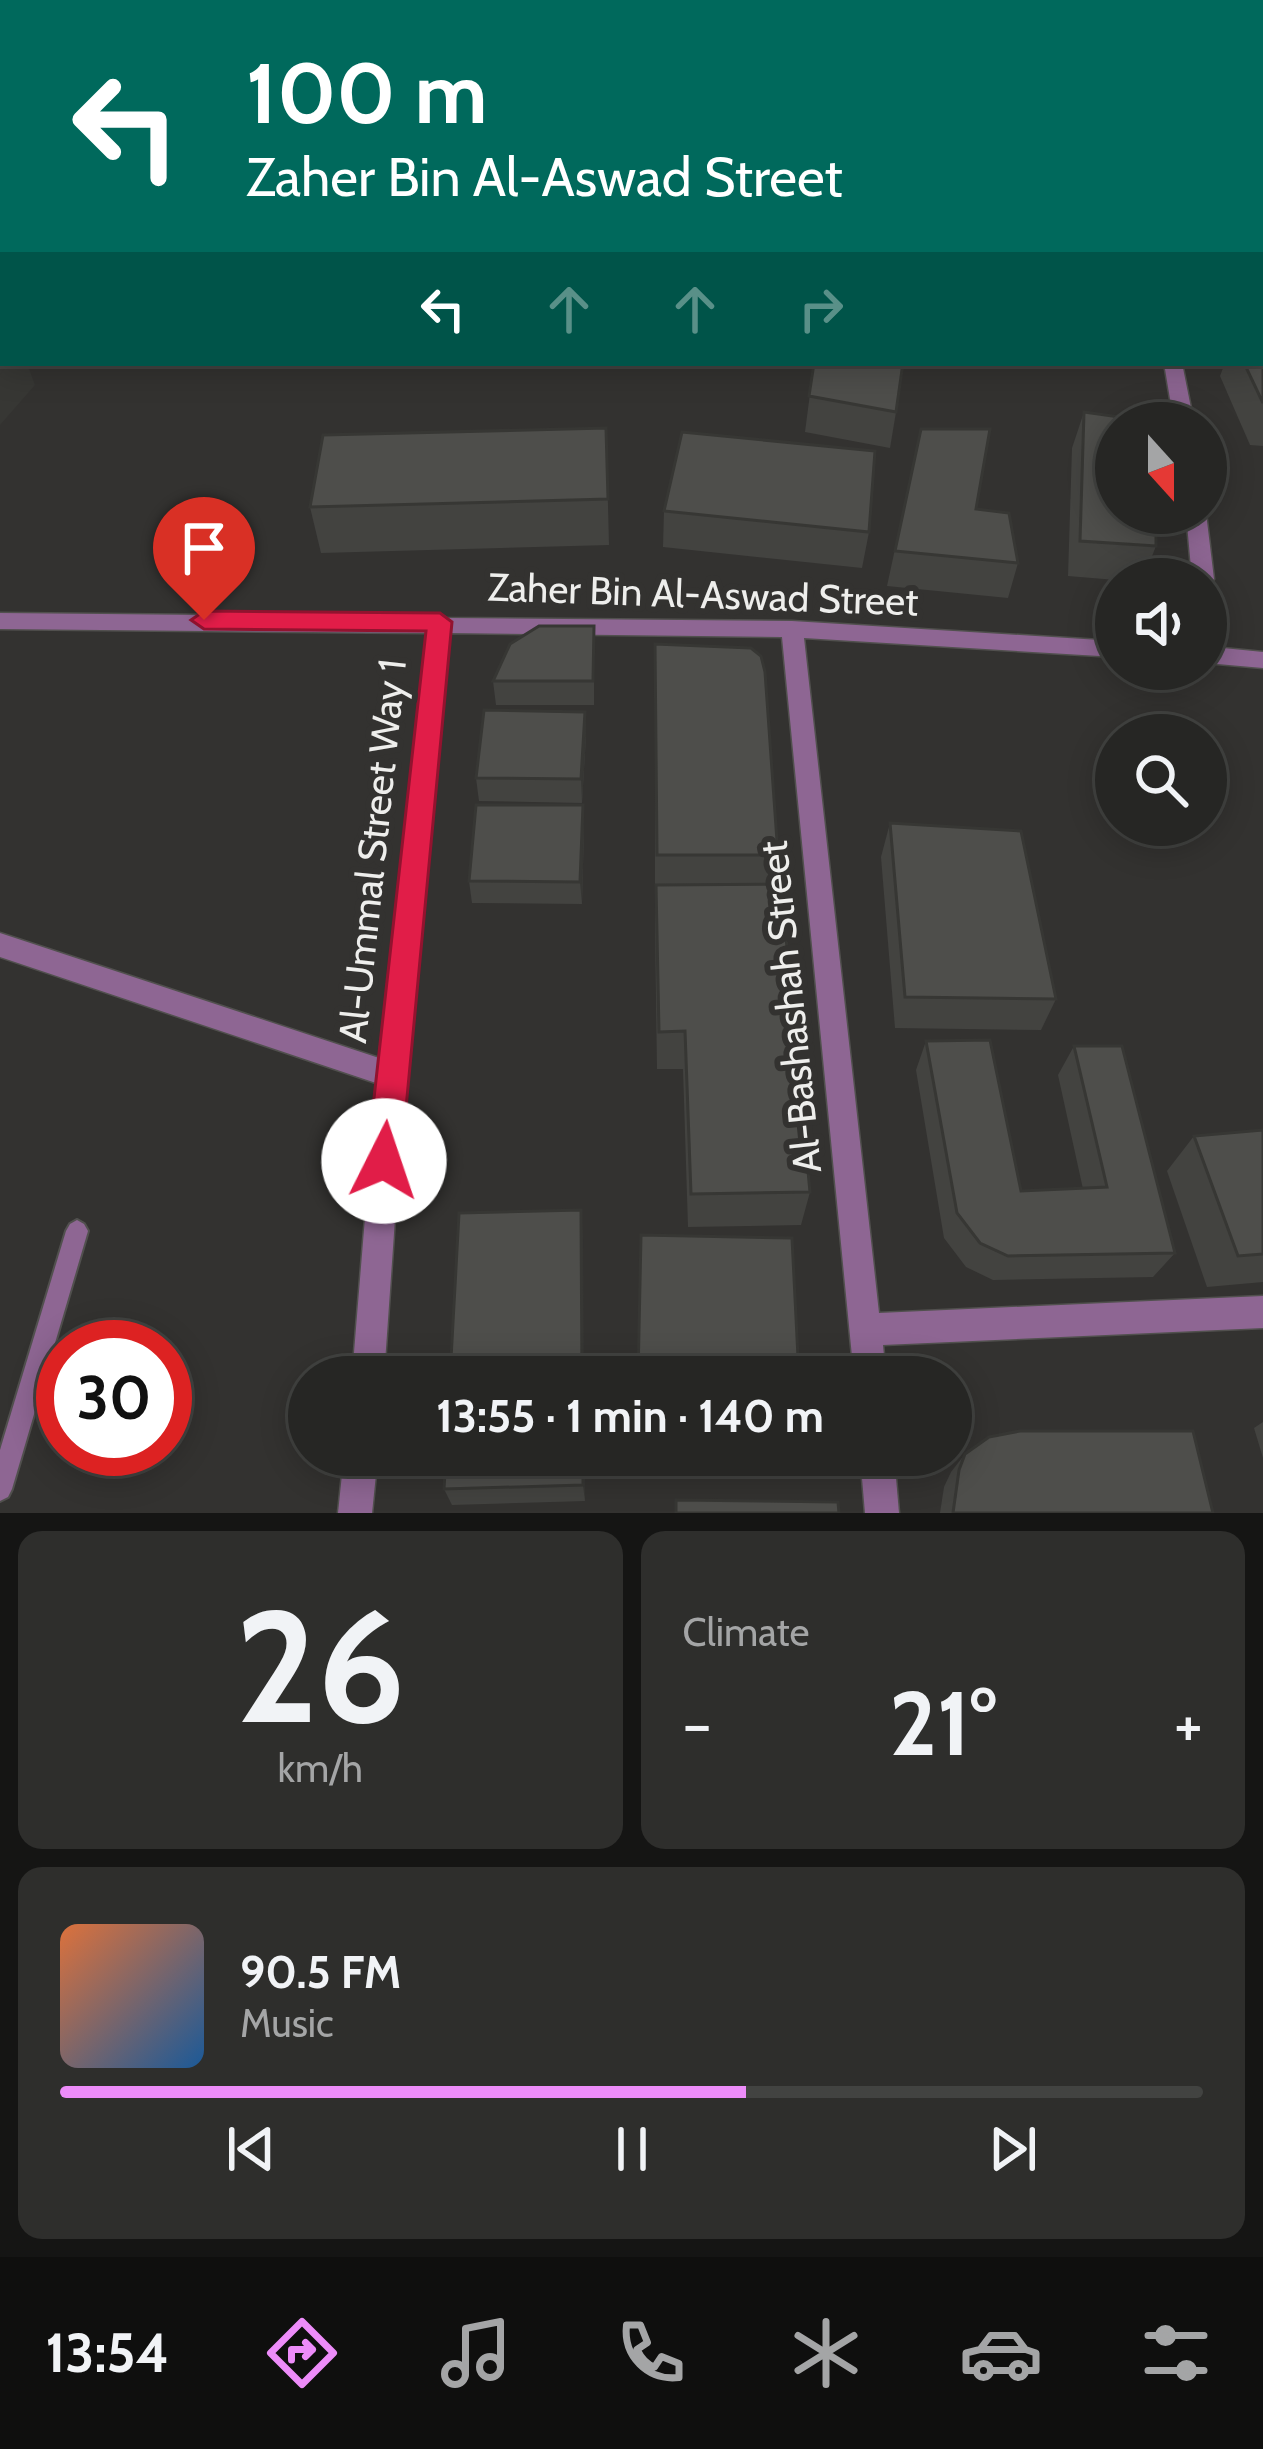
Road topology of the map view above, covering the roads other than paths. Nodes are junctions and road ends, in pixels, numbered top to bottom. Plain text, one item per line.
1 (1174, 366) edge
2 (1180, 402) edge
3 (0, 621) edge
4 (440, 622) junction
5 (793, 629) junction
6 (1095, 649) edge
7 (1227, 657) edge
8 (1263, 660) edge
9 (0, 945) edge
10 (391, 1075) junction
11 (76, 1231) dead end
12 (1263, 1312) edge
13 (866, 1330) junction
14 (370, 1356) edge
15 (868, 1356) edge
16 (359, 1476) edge
17 (879, 1476) edge
18 (0, 1489) edge
19 (355, 1513) edge
20 (882, 1513) edge

1 - 2 street
3 - 4 street, Zaher Bin Al-Aswad Street
4 - 5 street, Zaher Bin Al-Aswad Street
4 - 10 street, Al-Ummal Street Way 1
5 - 6 street, Zaher Bin Al-Aswad Street
5 - 13 street, Al-Bashashah Street
7 - 8 street
9 - 10 street
10 - 14 street, Al-Ummal Street Way 1
11 - 18 lane
12 - 13 street
13 - 15 street, Al-Bashashah Street
16 - 19 street
17 - 20 street

